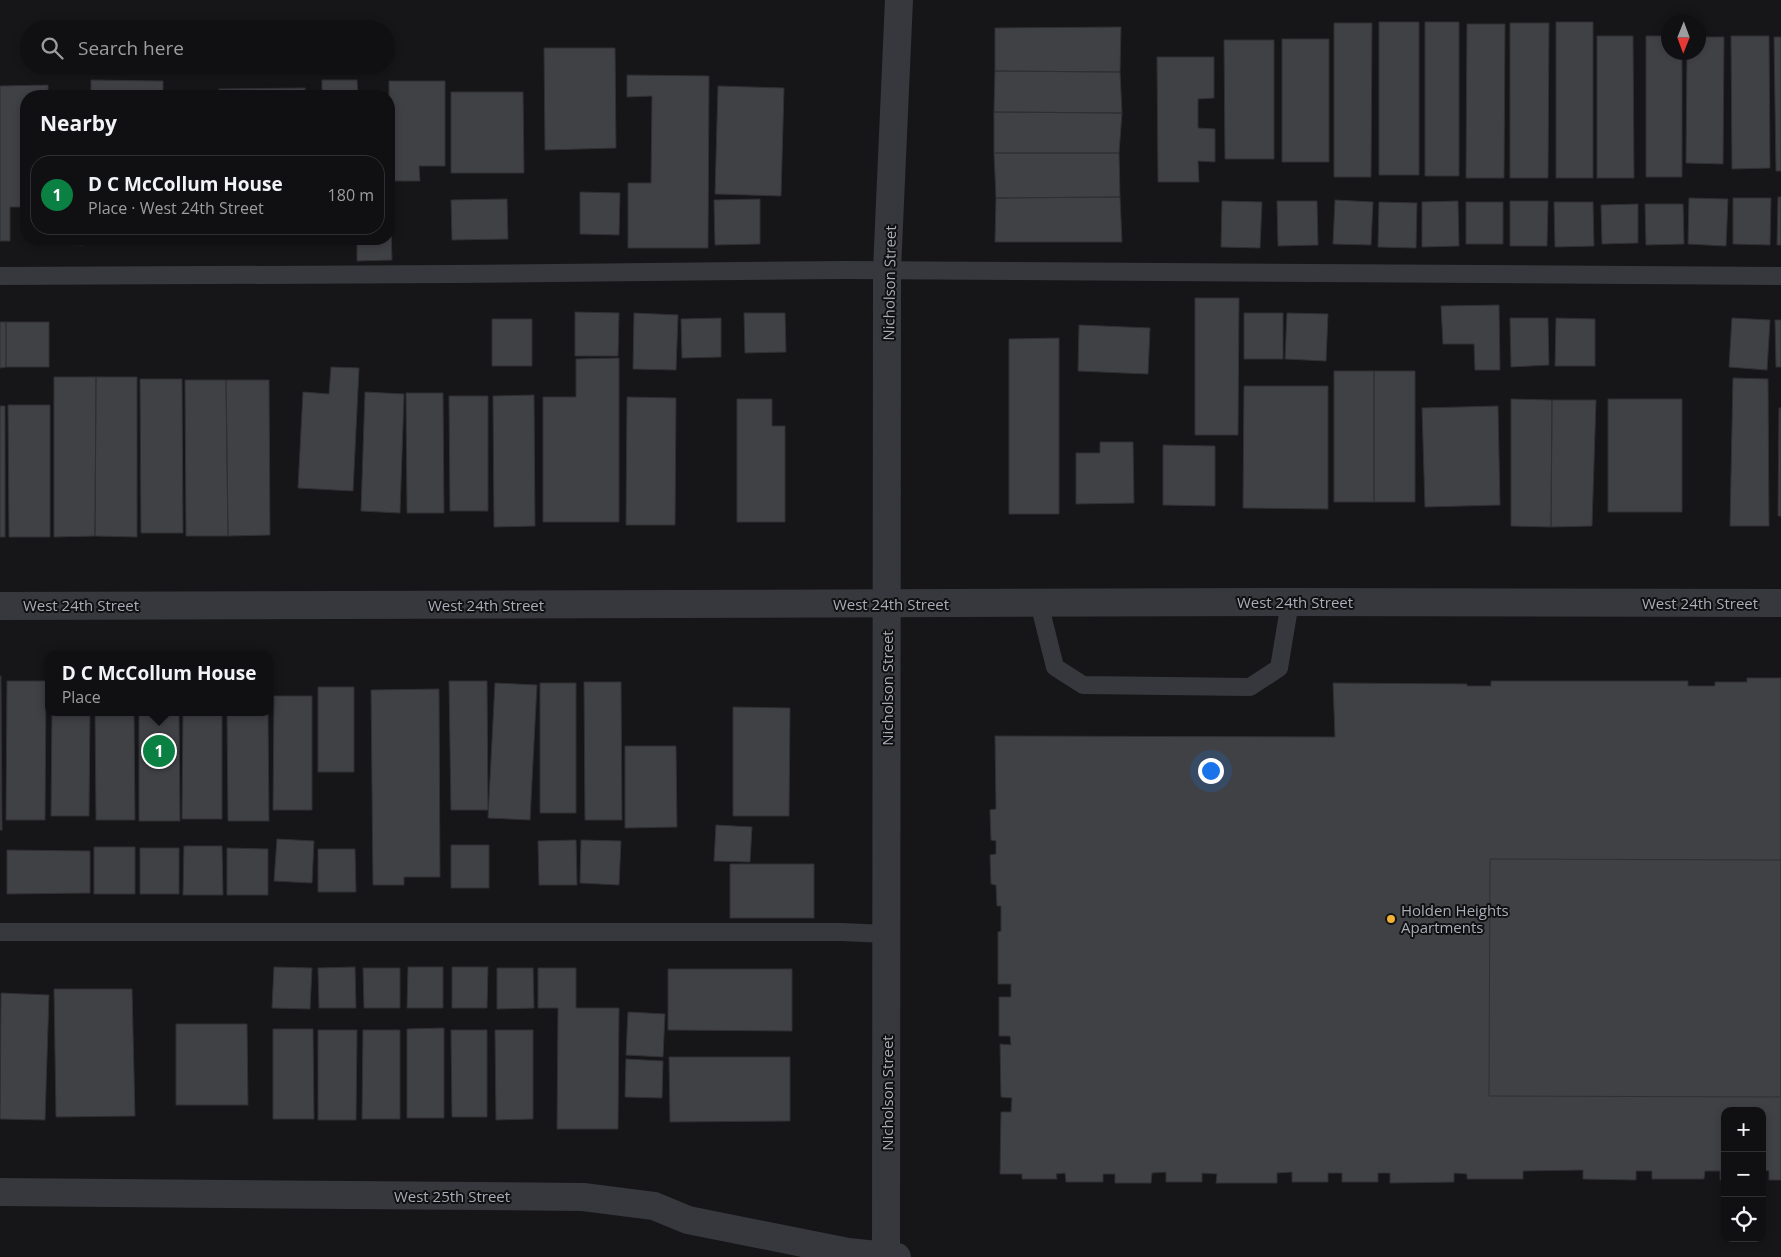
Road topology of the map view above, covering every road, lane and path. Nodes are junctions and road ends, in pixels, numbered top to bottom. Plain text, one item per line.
1 (899, 0) edge
2 (888, 270) junction
3 (0, 276) edge
4 (1781, 276) edge
5 (1290, 602) junction
6 (1039, 603) junction
7 (1781, 603) edge
8 (887, 604) junction
9 (0, 606) edge
10 (0, 932) edge
11 (887, 934) junction
12 (0, 1192) edge
13 (886, 1257) edge
14 (897, 1257) edge

1 - 2 street, Nicholson Street
2 - 3 lane
2 - 4 lane
2 - 8 street, Nicholson Street
5 - 6 street, West 24th Street
5 - 6 lane
5 - 7 street, West 24th Street
6 - 8 street, West 24th Street
8 - 9 street, West 24th Street
8 - 11 street, Nicholson Street
10 - 11 lane
11 - 13 street, Nicholson Street
12 - 13 street, West 25th Street
13 - 14 street, West 25th Street

